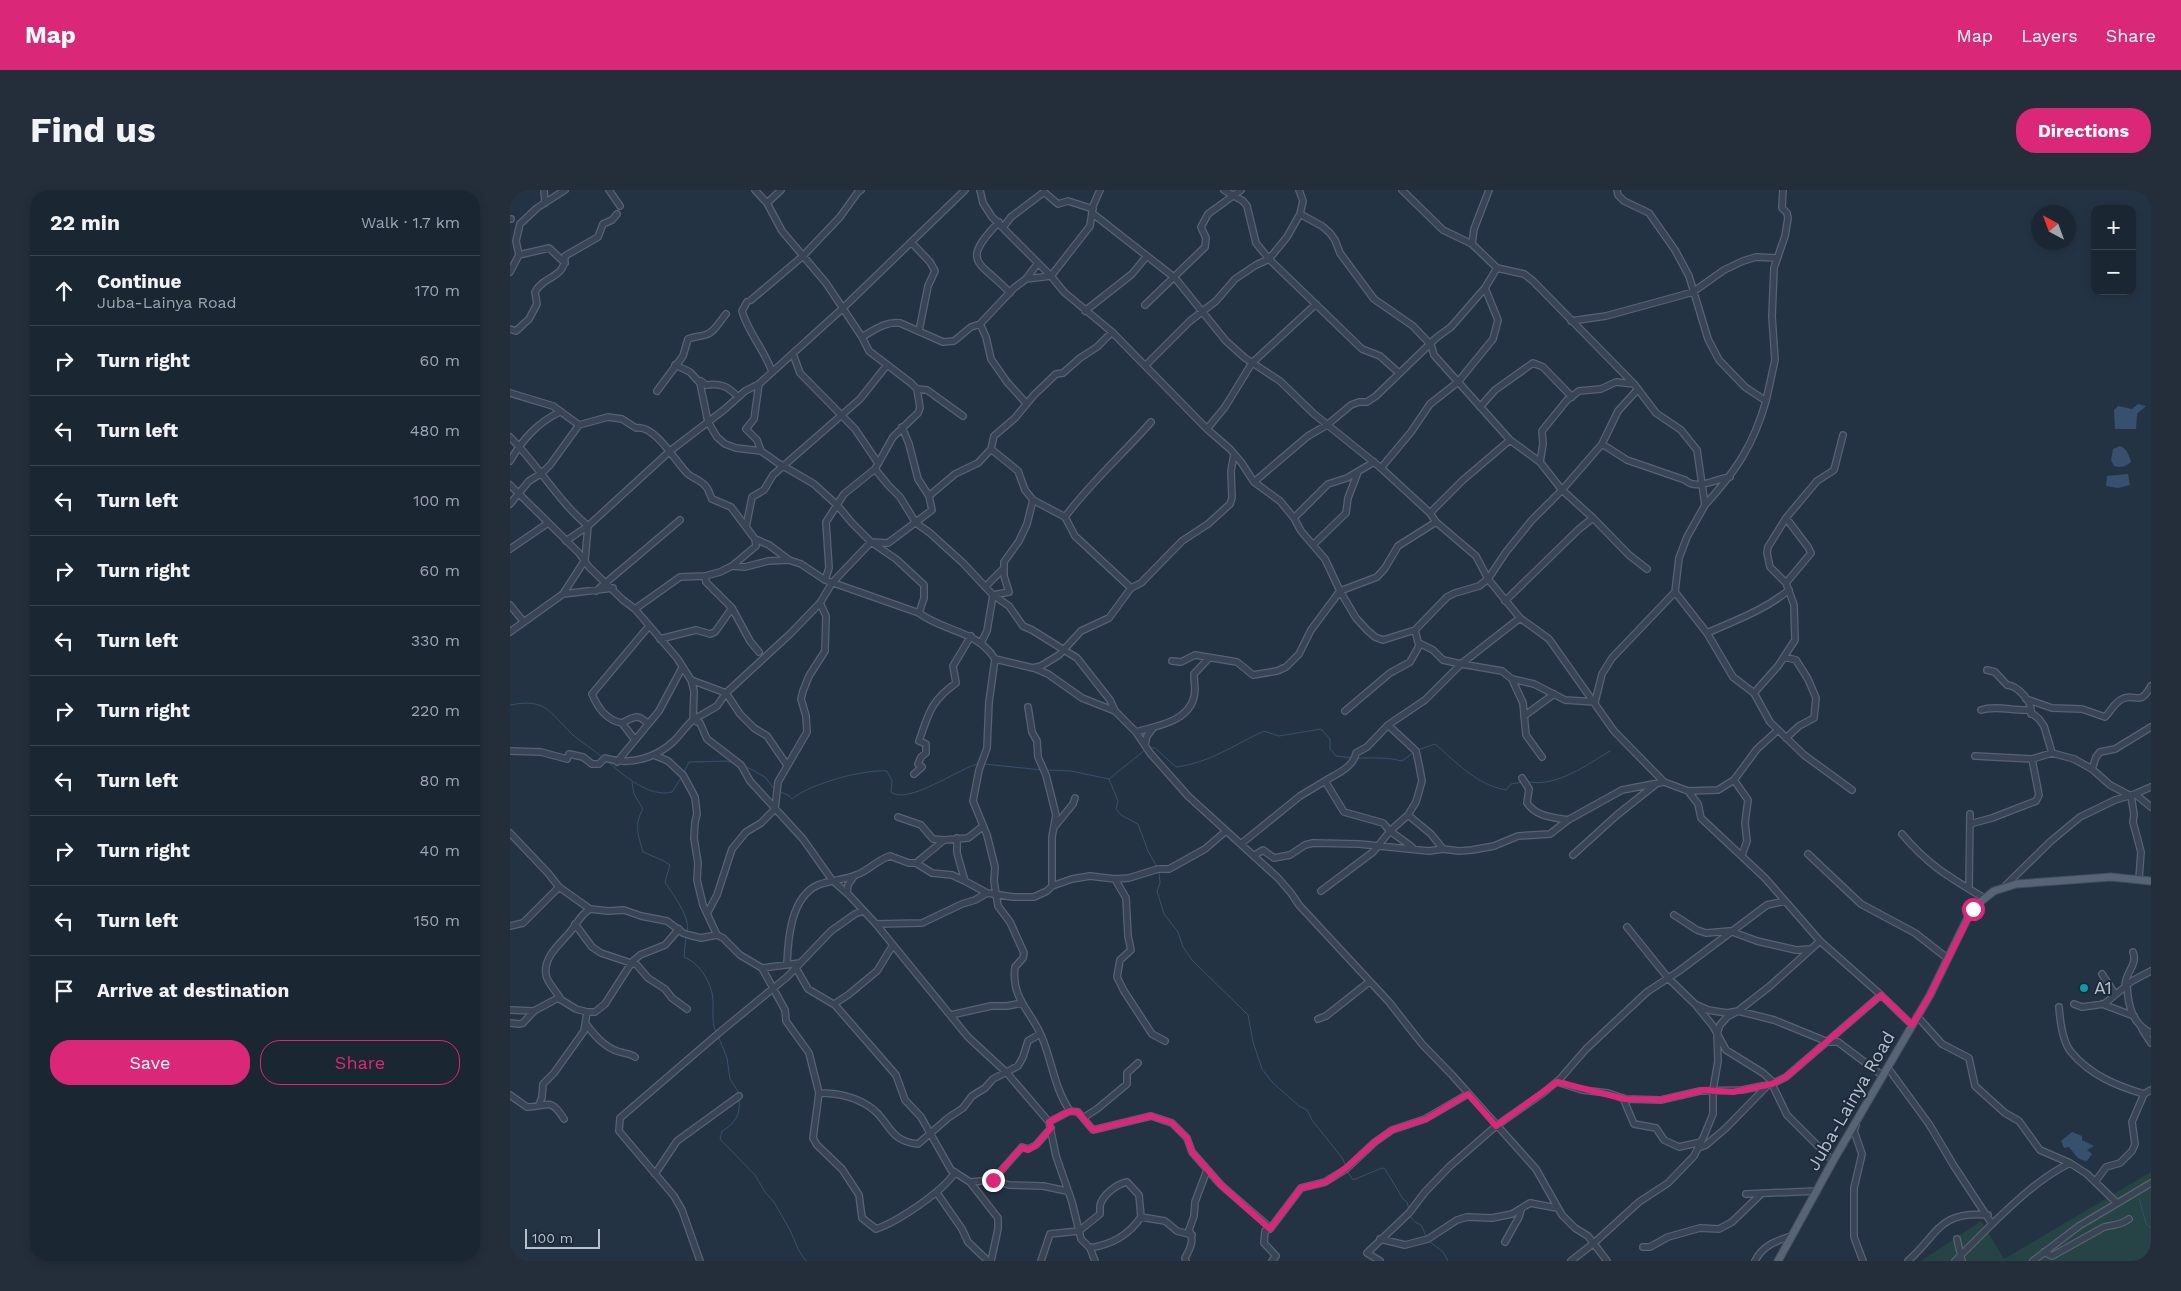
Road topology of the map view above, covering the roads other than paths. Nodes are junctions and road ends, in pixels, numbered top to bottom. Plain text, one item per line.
1 (544, 190) edge
2 (565, 190) edge
3 (609, 190) edge
4 (755, 190) edge
5 (781, 190) edge
6 (861, 190) edge
7 (965, 190) edge
8 (980, 190) edge
9 (1100, 190) edge
10 (1224, 190) edge
11 (1241, 190) edge
12 (1299, 190) edge
13 (1402, 190) edge
14 (1489, 190) edge
15 (1617, 190) edge
16 (1783, 191) edge
17 (1234, 196) junction
18 (545, 203) junction
19 (767, 203) junction
20 (620, 206) dead end
21 (1092, 211) junction
22 (617, 214) dead end
23 (1300, 214) junction
24 (1001, 224) junction
25 (911, 242) junction
26 (1472, 244) junction
27 (519, 255) junction
28 (804, 256) junction
29 (1146, 257) junction
30 (1776, 258) junction
31 (1269, 259) junction
32 (1038, 263) junction
33 (565, 264) junction
34 (1496, 268) junction
35 (510, 272) edge
36 (1051, 276) junction
37 (1175, 278) junction
38 (1026, 279) junction
39 (1485, 288) junction
40 (1693, 292) junction
41 (1010, 293) junction
42 (1316, 304) junction
43 (1145, 305) dead end
44 (843, 308) junction
45 (1085, 311) junction
46 (1202, 312) junction
47 (726, 314) dead end
48 (1571, 321) junction
49 (980, 324) junction
50 (510, 329) edge
51 (919, 331) junction
52 (1112, 332) junction
53 (862, 336) junction
54 (1430, 345) junction
55 (1423, 351) junction
56 (793, 354) junction
57 (1434, 355) junction
58 (1252, 363) junction
59 (675, 365) junction
60 (887, 365) junction
61 (1146, 365) junction
62 (772, 372) junction
63 (1399, 373) junction
64 (701, 380) dead end
65 (1458, 382) junction
66 (760, 384) junction
67 (1636, 386) junction
68 (917, 389) junction
69 (657, 390) dead end
70 (510, 393) edge
71 (1572, 396) junction
72 (738, 397) junction
73 (1766, 401) junction
74 (1026, 403) junction
75 (1480, 407) junction
76 (560, 412) junction
77 (843, 416) junction
78 (963, 416) dead end
79 (708, 422) junction
80 (1151, 422) dead end
81 (579, 425) junction
82 (1326, 425) junction
83 (902, 427) junction
84 (1207, 428) junction
85 (1843, 435) dead end
86 (510, 437) edge
87 (1510, 440) junction
88 (1602, 444) junction
89 (519, 446) junction
90 (991, 449) junction
91 (670, 451) junction
92 (761, 451) junction
93 (1234, 454) junction
94 (510, 460) edge
95 (1374, 462) junction
96 (1540, 462) junction
97 (877, 466) junction
98 (784, 467) junction
99 (1382, 468) junction
100 (1358, 472) junction
101 (542, 473) junction
102 (1730, 477) junction
103 (1254, 482) junction
104 (1702, 484) junction
105 (510, 485) edge
106 (1562, 490) junction
107 (520, 494) junction
108 (929, 496) junction
109 (1033, 500) junction
110 (510, 504) edge
111 (837, 505) junction
112 (1705, 505) junction
113 (1430, 513) junction
114 (1065, 517) junction
115 (1294, 518) junction
116 (1593, 518) junction
117 (1786, 518) junction
118 (680, 520) dead end
119 (1436, 522) junction
120 (548, 523) junction
121 (916, 523) junction
122 (588, 526) junction
123 (746, 528) junction
124 (755, 539) junction
125 (566, 540) junction
126 (871, 542) junction
127 (1313, 546) junction
128 (510, 549) edge
129 (585, 560) junction
130 (789, 560) junction
131 (732, 566) junction
132 (1004, 568) junction
133 (1647, 569) dead end
134 (705, 576) junction
135 (1488, 579) junction
136 (825, 580) junction
137 (607, 583) junction
138 (832, 583) junction
139 (1786, 583) junction
140 (985, 587) junction
141 (613, 588) junction
142 (1131, 588) junction
143 (1789, 590) junction
144 (1340, 591) junction
145 (596, 592) junction
146 (1675, 592) junction
147 (564, 594) junction
148 (993, 595) junction
149 (1506, 601) junction
150 (820, 604) junction
151 (510, 605) edge
152 (732, 608) junction
153 (635, 609) junction
154 (919, 613) junction
155 (1520, 618) junction
156 (523, 621) junction
157 (649, 626) junction
158 (1415, 630) junction
159 (510, 632) edge
160 (1706, 633) junction
161 (971, 636) junction
162 (660, 639) junction
163 (981, 643) junction
164 (1419, 643) junction
165 (1063, 651) junction
166 (760, 652) dead end
167 (1785, 656) junction
168 (1210, 658) junction
169 (995, 659) junction
170 (1172, 661) dead end
171 (1461, 664) junction
172 (682, 668) junction
173 (1033, 668) junction
174 (1987, 670) dead end
175 (1512, 679) junction
176 (691, 680) junction
177 (2150, 682) edge
178 (726, 693) junction
179 (1754, 693) junction
180 (1554, 694) junction
181 (2026, 699) junction
182 (1595, 702) junction
183 (1028, 707) dead end
184 (1982, 710) dead end
185 (1345, 711) dead end
186 (1115, 712) junction
187 (2031, 714) junction
188 (1524, 716) junction
189 (693, 720) junction
190 (622, 723) junction
191 (648, 724) junction
192 (1388, 725) junction
193 (1154, 726) junction
194 (2151, 728) edge
195 (1778, 730) junction
196 (1136, 732) junction
197 (1786, 738) junction
198 (635, 740) junction
199 (1145, 745) junction
200 (510, 751) edge
201 (2052, 753) junction
202 (654, 755) junction
203 (1975, 756) dead end
204 (1542, 757) dead end
205 (2032, 759) junction
206 (617, 762) junction
207 (787, 766) junction
208 (2092, 769) junction
209 (914, 774) dead end
210 (1522, 778) dead end
211 (1325, 780) junction
212 (1734, 780) junction
213 (1664, 782) junction
214 (1656, 784) junction
215 (2151, 787) edge
216 (1852, 790) dead end
217 (1688, 791) junction
218 (2133, 795) junction
219 (1075, 798) dead end
220 (2151, 807) edge
221 (775, 809) junction
222 (1408, 814) junction
223 (1970, 814) dead end
224 (898, 817) dead end
225 (1568, 820) junction
226 (1970, 824) junction
227 (982, 827) junction
228 (1053, 828) junction
229 (1226, 831) junction
230 (1390, 831) junction
231 (510, 833) edge
232 (1902, 834) dead end
233 (957, 838) junction
234 (944, 840) junction
235 (1242, 844) junction
236 (1378, 847) junction
237 (1415, 849) junction
238 (1444, 849) junction
239 (1808, 854) dead end
240 (1255, 855) junction
241 (1573, 855) dead end
242 (1742, 855) junction
243 (916, 863) junction
244 (854, 876) junction
245 (1115, 879) junction
246 (2139, 879) junction
247 (832, 880) junction
248 (965, 881) junction
249 (2151, 881) edge
250 (1052, 886) junction
251 (2004, 887) junction
252 (559, 888) junction
253 (1969, 889) junction
254 (1321, 890) dead end
255 (847, 893) junction
256 (987, 893) junction
257 (996, 893) junction
258 (1984, 898) junction
259 (1784, 901) junction
260 (582, 904) junction
261 (590, 909) junction
262 (863, 911) junction
263 (708, 912) junction
264 (582, 914) junction
265 (1674, 915) dead end
266 (575, 924) junction
267 (876, 924) junction
268 (510, 926) edge
269 (1627, 927) dead end
270 (1730, 931) junction
271 (683, 932) junction
272 (717, 935) junction
273 (1820, 941) junction
274 (893, 945) junction
275 (1811, 949) junction
276 (2133, 952) dead end
277 (1947, 958) junction
278 (632, 962) junction
279 (800, 963) junction
280 (787, 964) junction
281 (762, 968) junction
282 (796, 968) junction
283 (2151, 971) edge
284 (2102, 974) dead end
285 (1668, 978) junction
286 (1369, 982) junction
287 (2126, 987) junction
288 (772, 988) junction
289 (815, 994) dead end
290 (1881, 995) junction
291 (2113, 995) junction
292 (560, 998) junction
293 (1022, 1003) junction
294 (1695, 1004) junction
295 (2074, 1004) dead end
296 (2102, 1004) junction
297 (836, 1005) junction
298 (2059, 1007) dead end
299 (687, 1009) dead end
300 (510, 1010) edge
301 (534, 1011) junction
302 (1738, 1011) junction
303 (587, 1012) junction
304 (951, 1015) junction
305 (1917, 1016) junction
306 (2134, 1016) junction
307 (1318, 1019) dead end
308 (510, 1023) edge
309 (586, 1024) junction
310 (1912, 1025) junction
311 (2142, 1029) junction
312 (2151, 1033) edge
313 (1040, 1034) junction
314 (1717, 1034) junction
315 (1165, 1040) dead end
316 (1828, 1042) junction
317 (2151, 1043) edge
318 (635, 1057) dead end
319 (1138, 1063) dead end
320 (1888, 1068) junction
321 (1007, 1073) junction
322 (1883, 1076) junction
323 (1557, 1082) junction
324 (1772, 1084) junction
325 (1713, 1090) junction
326 (2151, 1090) edge
327 (819, 1093) junction
328 (1468, 1094) junction
329 (2144, 1094) junction
330 (510, 1095) edge
331 (739, 1096) dead end
332 (1622, 1098) junction
333 (539, 1105) junction
334 (1070, 1111) junction
335 (1083, 1118) junction
336 (564, 1119) dead end
337 (1857, 1121) junction
338 (1050, 1125) junction
339 (1496, 1126) junction
340 (931, 1134) junction
341 (1700, 1145) junction
342 (1833, 1161) junction
343 (2070, 1163) junction
344 (1207, 1170) junction
345 (955, 1172) junction
346 (655, 1174) junction
347 (993, 1180) junction
348 (970, 1182) junction
349 (2095, 1182) junction
350 (2151, 1182) edge
351 (1067, 1190) junction
352 (1817, 1190) junction
353 (937, 1193) junction
354 (1746, 1194) dead end
355 (1761, 1194) junction
356 (2117, 1203) junction
357 (1557, 1208) junction
358 (1521, 1210) junction
359 (1988, 1215) junction
360 (1141, 1217) junction
361 (2130, 1218) dead end
362 (1992, 1224) junction
363 (1270, 1229) junction
364 (1079, 1231) junction
365 (1192, 1235) junction
366 (1791, 1236) junction
367 (1380, 1239) junction
368 (1957, 1239) dead end
369 (1506, 1242) dead end
370 (1594, 1244) junction
371 (1643, 1247) dead end
372 (1090, 1248) junction
373 (2044, 1252) junction
374 (700, 1261) edge
375 (990, 1261) edge
376 (1041, 1261) edge
377 (1095, 1261) edge
378 (1186, 1261) edge
379 (1272, 1261) edge
380 (1380, 1261) edge
381 (1571, 1261) edge
382 (1607, 1261) edge
383 (1755, 1261) edge
384 (1778, 1261) edge
385 (1863, 1261) edge
386 (1908, 1261) edge
387 (1955, 1261) edge
388 (1962, 1261) edge
389 (2033, 1261) edge

1 - 18 street
2 - 18 street
3 - 20 street
4 - 19 street
5 - 19 street
6 - 28 street
7 - 25 street
8 - 24 street
9 - 21 street
10 - 17 street
11 - 17 street
12 - 23 street
13 - 26 street
14 - 26 street
15 - 40 street
16 - 30 street
17 - 31 street
17 - 37 street
18 - 27 street
19 - 28 street
21 - 24 street
21 - 29 street
21 - 36 street
22 - 33 street
23 - 31 street
23 - 54 street
24 - 32 street
24 - 41 street
25 - 44 street
25 - 51 street
26 - 34 street
27 - 33 street
27 - 35 street
28 - 44 street
28 - 62 street
29 - 37 street
29 - 45 street
30 - 40 street
30 - 73 street
31 - 42 street
31 - 46 street
32 - 36 street
32 - 38 street
33 - 50 street
34 - 39 street
34 - 48 street
36 - 38 street
36 - 45 street
37 - 43 street
37 - 46 street
38 - 41 street
39 - 54 street
39 - 65 street
40 - 48 street
40 - 73 street
41 - 49 street
42 - 58 street
42 - 63 street
44 - 53 street
44 - 56 street
45 - 52 street
46 - 58 street
46 - 61 street
47 - 59 street
48 - 67 street
49 - 51 street
49 - 74 street
51 - 53 street
52 - 61 street
52 - 74 street
53 - 60 street
54 - 55 street
54 - 57 street
55 - 57 street
55 - 63 street
56 - 62 street
56 - 77 street
57 - 65 street
58 - 82 street
58 - 84 street
59 - 69 street
59 - 79 street
60 - 68 street
60 - 77 street
61 - 84 street
62 - 66 street
63 - 82 street
64 - 72 street
65 - 75 street
65 - 99 street
66 - 72 street
66 - 92 street
67 - 71 street
67 - 88 street
67 - 104 street
68 - 78 street
68 - 83 street
70 - 76 street
71 - 75 street
71 - 96 street
72 - 79 street
73 - 102 street
74 - 90 street
75 - 87 street
76 - 81 street
76 - 89 street
77 - 97 street
77 - 98 street
79 - 91 street
79 - 92 street
80 - 114 street
81 - 91 street
81 - 101 street
82 - 95 street
82 - 103 street
83 - 97 street
83 - 108 street
84 - 93 street
85 - 117 street
86 - 89 street
87 - 96 street
87 - 113 street
88 - 104 street
88 - 106 street
89 - 94 street
89 - 101 street
90 - 108 street
90 - 109 street
91 - 122 street
91 - 123 street
92 - 98 street
93 - 103 street
93 - 142 street
95 - 99 street
95 - 100 street
96 - 106 street
97 - 111 street
97 - 121 street
98 - 111 street
98 - 123 street
99 - 113 street
100 - 115 street
100 - 127 street
101 - 107 street
101 - 122 street
102 - 104 street
102 - 112 street
103 - 115 street
104 - 112 street
105 - 107 street
106 - 116 street
106 - 135 street
107 - 110 street
107 - 120 street
108 - 121 street
109 - 114 street
109 - 132 street
111 - 126 street
111 - 136 street
112 - 146 street
113 - 119 street
114 - 142 street
115 - 127 street
116 - 133 street
116 - 149 street
117 - 139 street
117 - 139 street
118 - 137 street
119 - 135 street
119 - 144 street
120 - 125 street
120 - 128 street
121 - 126 street
121 - 140 street
122 - 125 street
122 - 129 street
123 - 124 street
124 - 130 street
124 - 131 street
125 - 129 street
126 - 138 street
126 - 154 street
127 - 144 street
129 - 137 street
129 - 147 street
130 - 131 street
130 - 136 street
131 - 134 street
132 - 140 street
132 - 148 street
134 - 152 street
134 - 153 street
135 - 149 street
135 - 158 street
136 - 138 street
137 - 141 street
137 - 145 street
138 - 150 street
138 - 154 street
139 - 143 street
140 - 148 street
141 - 145 street
141 - 153 street
142 - 165 street
143 - 160 street
143 - 167 street
144 - 158 street
144 - 168 street
145 - 147 street
146 - 160 street
146 - 182 street
147 - 156 street
148 - 163 street
148 - 165 street
149 - 155 street
150 - 178 street
150 - 207 street
151 - 156 street
152 - 162 street
152 - 166 street
153 - 157 street
154 - 161 street
155 - 171 street
155 - 182 street
156 - 159 street
157 - 162 street
157 - 190 street
158 - 164 street
160 - 179 street
161 - 163 street
161 - 209 street
162 - 172 street
163 - 169 street
164 - 171 street
164 - 185 street
165 - 173 street
165 - 186 street
167 - 179 street
167 - 197 street
168 - 170 street
168 - 193 street
169 - 173 street
169 - 227 street
171 - 175 street
171 - 192 street
172 - 176 street
172 - 191 street
173 - 186 street
174 - 181 street
175 - 180 street
175 - 188 street
176 - 178 street
176 - 189 street
177 - 181 street
178 - 189 street
178 - 207 street
179 - 195 street
180 - 182 street
180 - 188 street
181 - 187 street
182 - 213 street
183 - 228 street
184 - 187 street
186 - 196 street
187 - 201 street
188 - 204 street
189 - 202 street
189 - 221 street
190 - 191 street
190 - 198 street
191 - 198 street
192 - 211 street
192 - 222 street
193 - 196 street
193 - 199 street
194 - 208 street
195 - 197 street
195 - 212 street
196 - 199 street
197 - 216 street
198 - 206 street
199 - 229 street
200 - 206 street
201 - 205 street
201 - 208 street
202 - 206 street
202 - 263 street
203 - 205 street
205 - 226 street
207 - 221 street
208 - 218 street
210 - 225 street
211 - 230 street
211 - 235 street
212 - 217 street
212 - 242 street
213 - 214 street
213 - 217 street
214 - 225 street
214 - 241 street
215 - 218 street
217 - 242 street
218 - 220 street
218 - 246 street
218 - 251 street
219 - 228 street
221 - 247 street
221 - 263 street
222 - 230 street
222 - 238 street
223 - 226 street
224 - 234 street
225 - 238 street
226 - 253 street
227 - 233 street
227 - 257 street
228 - 250 street
229 - 235 street
229 - 245 street
230 - 236 street
230 - 237 street
231 - 252 street
232 - 253 street
233 - 234 street
233 - 248 street
234 - 243 street
235 - 240 street
236 - 237 street
236 - 240 street
236 - 254 street
237 - 238 street
239 - 277 street
240 - 286 street
242 - 259 street
243 - 244 street
243 - 248 street
244 - 247 street
244 - 255 street
245 - 250 street
245 - 315 street
246 - 249 main road, Juba-Lainya Road
246 - 251 main road, Juba-Lainya Road
247 - 255 street
247 - 280 street
248 - 256 street
250 - 257 street
251 - 258 main road, Juba-Lainya Road
252 - 260 street
252 - 268 street
253 - 258 street
255 - 262 street
256 - 257 street
256 - 267 street
257 - 293 street
258 - 277 main road, Juba-Lainya Road
259 - 270 street
259 - 273 street
260 - 261 street
260 - 264 street
261 - 264 street
261 - 271 street
262 - 267 street
262 - 279 street
263 - 272 street
264 - 266 street
265 - 270 street
266 - 278 street
266 - 292 street
267 - 274 street
269 - 285 street
270 - 275 street
270 - 285 street
271 - 272 street
271 - 278 street
272 - 281 street
273 - 275 street
273 - 290 street
274 - 297 street
274 - 304 street
275 - 302 street
276 - 287 street
277 - 305 main road, Juba-Lainya Road
278 - 299 street
278 - 303 street
279 - 280 street
279 - 282 street
280 - 281 street
281 - 288 street
282 - 288 street
282 - 297 street
283 - 287 street
284 - 291 street
285 - 294 street
285 - 323 street
286 - 307 street
286 - 328 street
287 - 291 street
287 - 306 street
288 - 327 street
288 - 346 street
289 - 297 street
290 - 310 street
290 - 316 street
291 - 296 street
292 - 301 street
292 - 303 street
293 - 304 street
293 - 313 street
294 - 302 street
294 - 314 street
295 - 296 street
296 - 306 street
297 - 340 street
298 - 329 street
300 - 301 street
301 - 308 street
302 - 314 street
302 - 316 street
303 - 309 street
304 - 321 street
305 - 310 main road, Juba-Lainya Road
305 - 343 street
306 - 311 street
309 - 318 street
309 - 333 street
310 - 320 main road, Juba-Lainya Road
311 - 312 street
311 - 317 street
313 - 321 street
313 - 334 street
314 - 324 street
314 - 325 street
316 - 322 street
316 - 324 street
319 - 335 street
320 - 322 main road, Juba-Lainya Road
320 - 359 street
321 - 338 street
321 - 340 street
322 - 337 main road, Juba-Lainya Road
323 - 332 street
323 - 339 street
324 - 325 street
324 - 341 street
324 - 342 street
325 - 332 street
325 - 341 street
326 - 329 street
327 - 340 street
327 - 353 street
328 - 339 street
328 - 363 street
329 - 349 street
330 - 333 street
331 - 346 street
332 - 341 street
333 - 336 street
334 - 335 street
334 - 338 street
335 - 344 street
337 - 342 main road, Juba-Lainya Road
337 - 385 street
338 - 347 street
338 - 351 street
339 - 357 street
339 - 367 street
340 - 345 street
341 - 370 street
342 - 352 main road, Juba-Lainya Road
343 - 349 street
343 - 362 street
344 - 363 street
344 - 365 street
345 - 348 street
345 - 353 street
346 - 374 street
347 - 348 street
347 - 351 street
348 - 375 street
349 - 356 street
350 - 356 street
351 - 364 street
352 - 355 street
352 - 366 main road, Juba-Lainya Road
353 - 375 street
354 - 355 street
355 - 371 street
356 - 373 street
357 - 358 street
357 - 370 street
358 - 367 street
358 - 369 street
359 - 362 street
359 - 386 street
360 - 364 street
360 - 365 street
360 - 372 street
361 - 373 street
362 - 387 street
363 - 379 street
364 - 372 street
364 - 376 street
365 - 378 street
366 - 383 street
366 - 384 main road, Juba-Lainya Road
367 - 380 street
368 - 388 street
370 - 381 street
370 - 382 street
372 - 377 street
373 - 389 street

